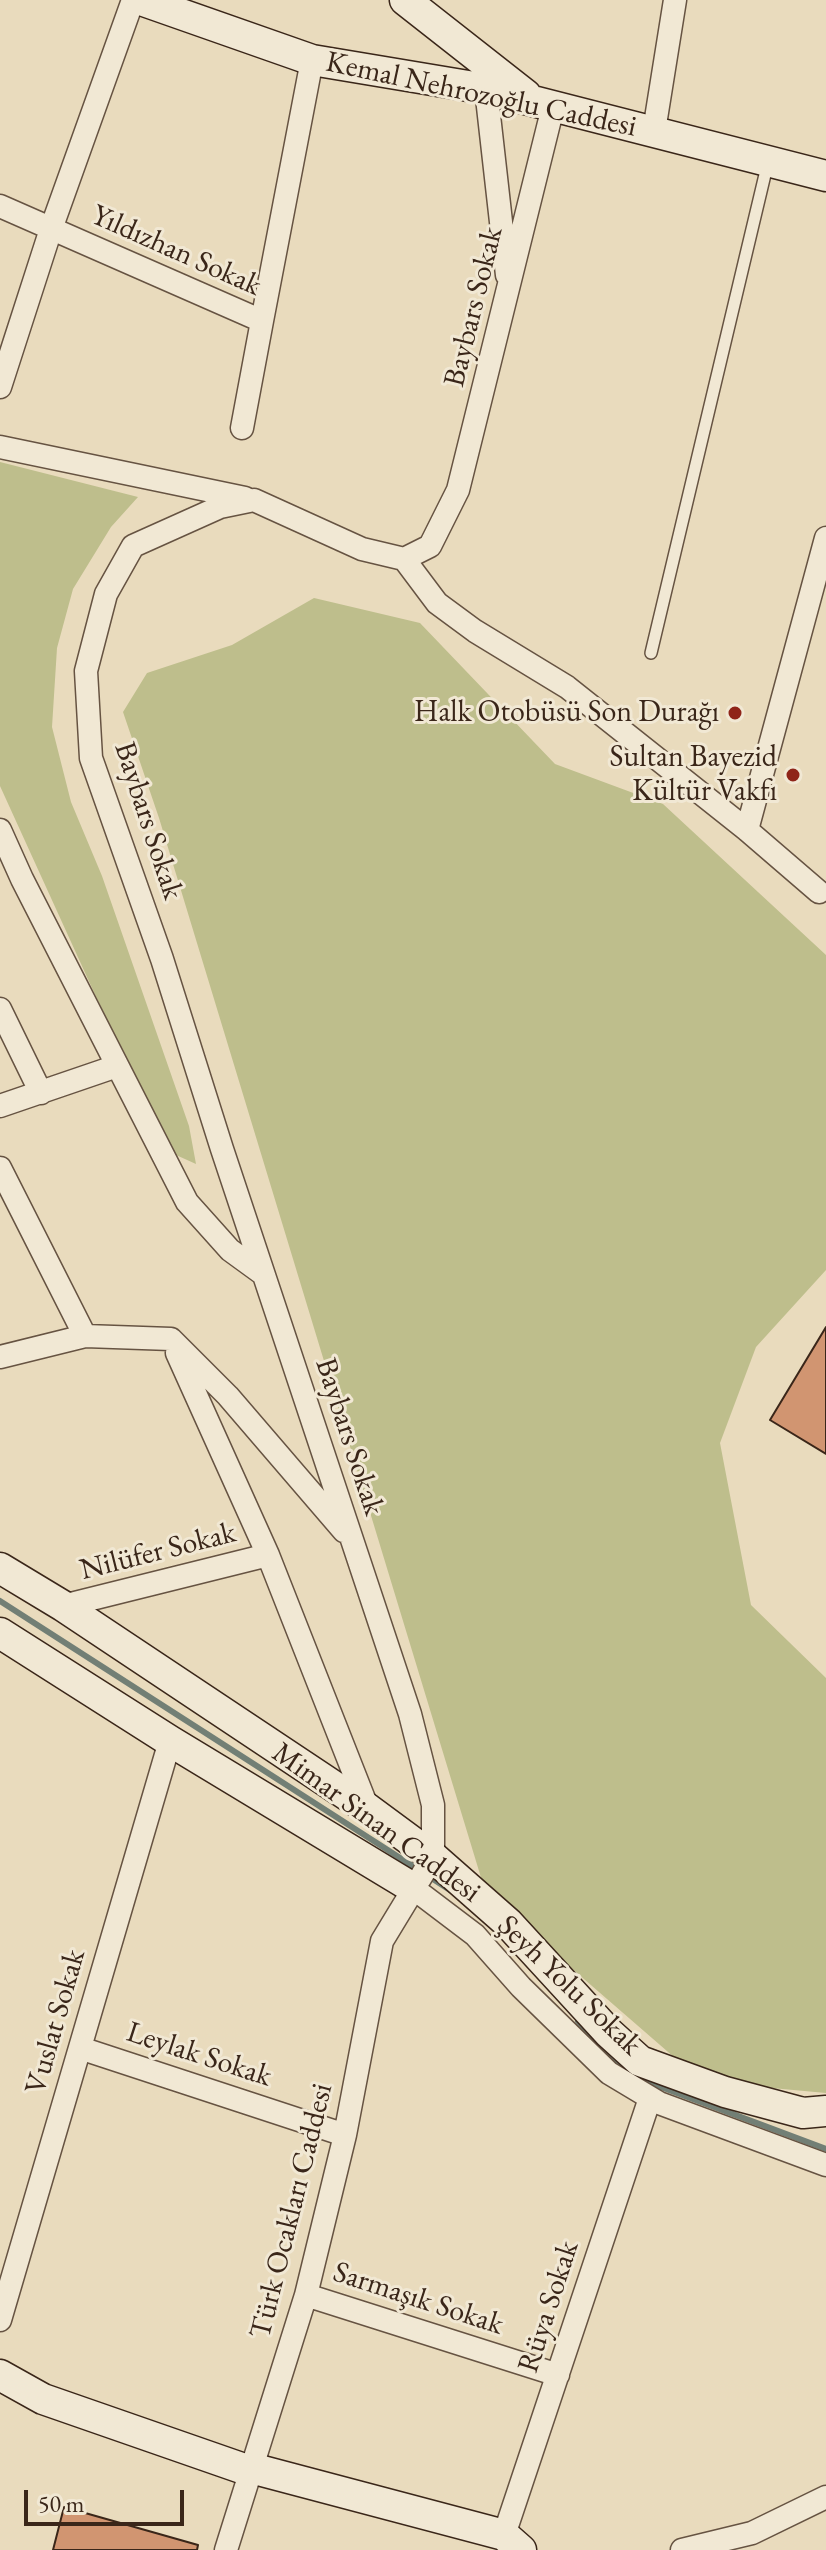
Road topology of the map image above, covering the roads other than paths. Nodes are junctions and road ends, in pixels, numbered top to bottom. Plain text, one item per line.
1 (133, 0) edge
2 (141, 0) edge
3 (405, 0) edge
4 (675, 0) edge
5 (312, 60) junction
6 (486, 89) junction
7 (544, 105) junction
8 (654, 131) junction
9 (768, 161) junction
10 (826, 176) edge
11 (0, 206) edge
12 (51, 229) junction
13 (509, 292) junction
14 (262, 321) junction
15 (0, 387) edge
16 (242, 428) dead end
17 (0, 447) edge
18 (254, 500) junction
19 (826, 538) edge
20 (404, 559) junction
21 (651, 653) dead end
22 (0, 830) edge
23 (747, 830) junction
24 (822, 896) edge
25 (0, 1009) edge
26 (117, 1066) junction
27 (41, 1093) junction
28 (0, 1106) edge
29 (0, 1168) edge
30 (263, 1274) junction
31 (85, 1336) junction
32 (171, 1339) junction
33 (0, 1357) edge
34 (352, 1541) junction
35 (268, 1555) junction
36 (0, 1568) edge
37 (63, 1606) junction
38 (0, 1633) edge
39 (170, 1741) junction
40 (368, 1809) junction
41 (433, 1857) junction
42 (413, 1888) junction
43 (80, 2048) junction
44 (650, 2098) junction
45 (826, 2111) edge
46 (345, 2135) junction
47 (826, 2165) edge
48 (306, 2295) junction
49 (0, 2320) edge
50 (0, 2375) edge
51 (558, 2375) junction
52 (250, 2469) junction
53 (826, 2497) edge
54 (513, 2543) edge
55 (226, 2550) edge
56 (682, 2550) edge

1 - 12 street
2 - 5 street, Kemal Nehrozoğlu Caddesi
3 - 7 street
4 - 8 street
5 - 6 street, Kemal Nehrozoğlu Caddesi
5 - 14 street, Yıldızhan Sokak
6 - 7 street, Kemal Nehrozoğlu Caddesi
6 - 13 street
7 - 8 street, Kemal Nehrozoğlu Caddesi
7 - 13 street, Baybars Sokak
8 - 9 street, Kemal Nehrozoğlu Caddesi
9 - 10 street, Kemal Nehrozoğlu Caddesi
9 - 21 lane
11 - 12 street, Yıldızhan Sokak
12 - 14 street, Yıldızhan Sokak
12 - 15 street
13 - 20 street, Baybars Sokak
14 - 16 street
17 - 18 street
18 - 20 street
18 - 30 street, Baybars Sokak
19 - 23 street
20 - 23 street
22 - 26 street
23 - 24 street
25 - 27 street
26 - 27 street
26 - 30 street
27 - 28 street
29 - 31 street
30 - 34 street, Baybars Sokak
31 - 32 street
31 - 33 street
32 - 34 street
32 - 35 street
34 - 41 street, Baybars Sokak
35 - 37 street, Nilüfer Sokak
35 - 40 street
36 - 37 street, Mimar Sinan Caddesi
37 - 40 street, Mimar Sinan Caddesi
38 - 39 street, Mimar Sinan Caddesi
39 - 42 street, Mimar Sinan Caddesi
39 - 43 street, Vuslat Sokak
40 - 41 street, Mimar Sinan Caddesi
41 - 42 street, Türk Ocakları Caddesi
41 - 45 street, Mimar Sinan Caddesi
42 - 44 street, Şeyh Yolu Sokak
42 - 46 street, Türk Ocakları Caddesi
43 - 46 street, Leylak Sokak
43 - 49 street, Vuslat Sokak
44 - 47 street, Şeyh Yolu Sokak
44 - 51 street, Rüya Sokak
46 - 48 street, Türk Ocakları Caddesi
48 - 51 street, Sarmaşık Sokak
48 - 52 street, Türk Ocakları Caddesi
50 - 52 street
51 - 54 street, Rüya Sokak
52 - 54 street
52 - 55 street, Türk Ocakları Caddesi
53 - 56 street

